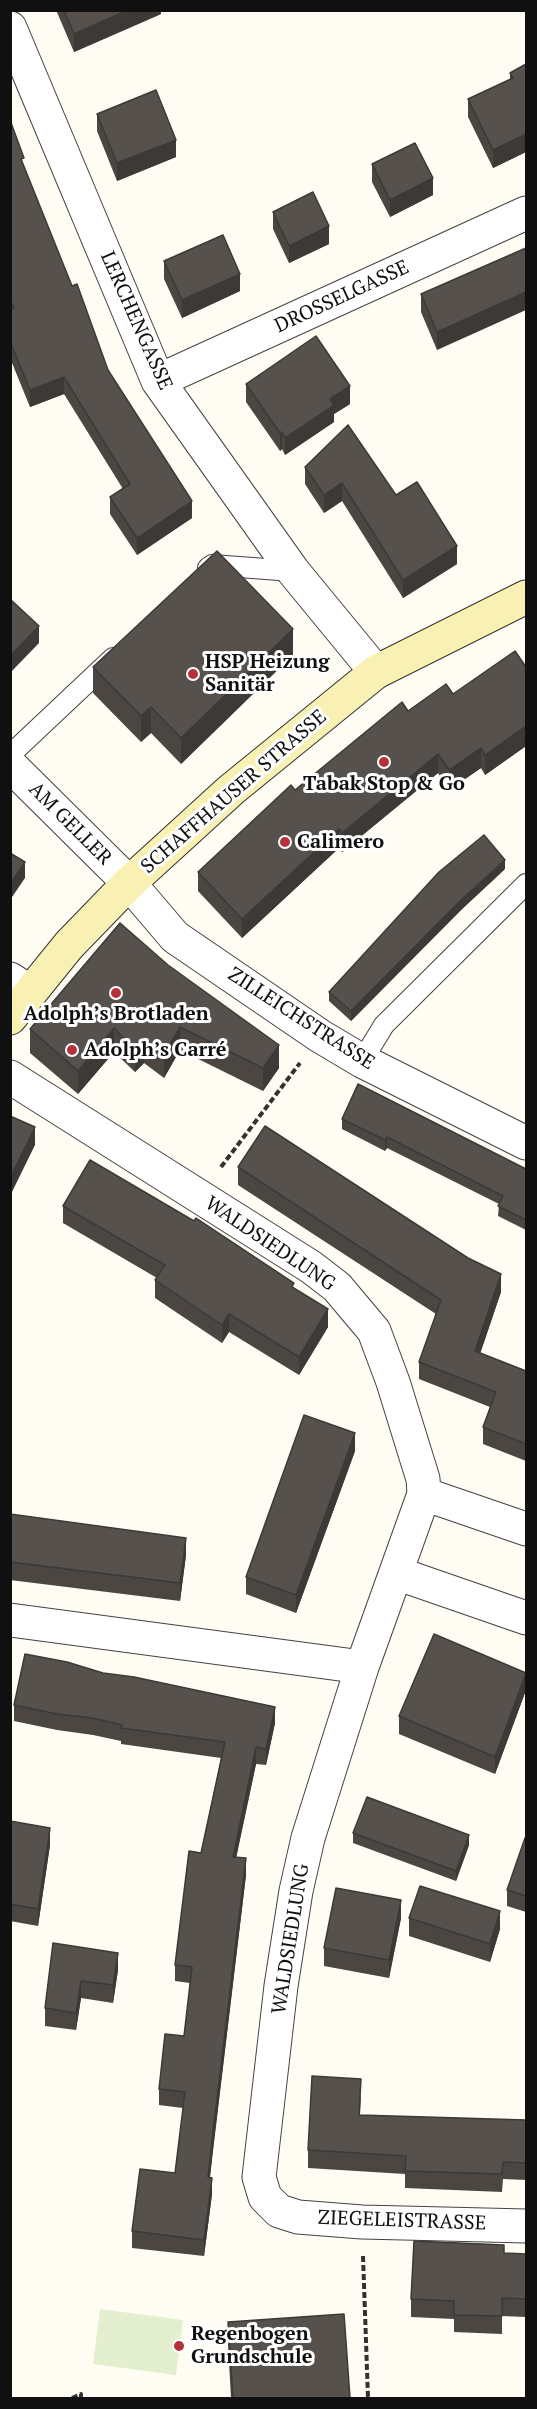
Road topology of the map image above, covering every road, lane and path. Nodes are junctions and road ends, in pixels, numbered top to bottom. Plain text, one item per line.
1 (10, 28) edge
2 (526, 213) edge
3 (158, 381) junction
4 (293, 571) junction
5 (195, 580) edge
6 (526, 597) edge
7 (128, 644) edge
8 (376, 672) junction
9 (10, 755) edge
10 (10, 765) edge
11 (129, 883) junction
12 (526, 884) edge
13 (20, 986) edge
14 (10, 1018) edge
15 (320, 1036) junction
16 (362, 1061) junction
17 (10, 1077) edge
18 (526, 1143) edge
19 (199, 1197) junction
20 (424, 1494) junction
21 (526, 1530) edge
22 (396, 1573) junction
23 (526, 1618) edge
24 (10, 1620) edge
25 (362, 1667) junction
26 (279, 2211) joint
27 (362, 2222) junction
28 (526, 2226) edge
29 (72, 2398) edge
30 (81, 2398) edge
31 (368, 2398) edge

1 - 3 street, LERCHENGASSE
2 - 3 street, DROSSELGASSE
3 - 4 street, LERCHENGASSE
4 - 5 lane
4 - 8 street, LERCHENGASSE
6 - 8 street, SCHAFFHAUSER STRASSE
7 - 9 lane
8 - 11 street, SCHAFFHAUSER STRASSE
10 - 11 street, AM GELLER
11 - 13 street, SCHAFFHAUSER STRASSE
11 - 15 street, ZILLEICHSTRASSE
12 - 16 lane
13 - 14 street, SCHAFFHAUSER STRASSE
15 - 16 street, ZILLEICHSTRASSE
15 - 19 path
16 - 18 street, ZILLEICHSTRASSE
17 - 19 street, WALDSIEDLUNG
19 - 20 street, WALDSIEDLUNG
20 - 21 street
20 - 22 street, WALDSIEDLUNG
22 - 23 street
22 - 25 street, WALDSIEDLUNG
24 - 25 street
25 - 26 street, WALDSIEDLUNG
26 - 27 street, ZIEGELEISTRASSE
27 - 28 street, ZIEGELEISTRASSE
27 - 31 path
29 - 30 path

